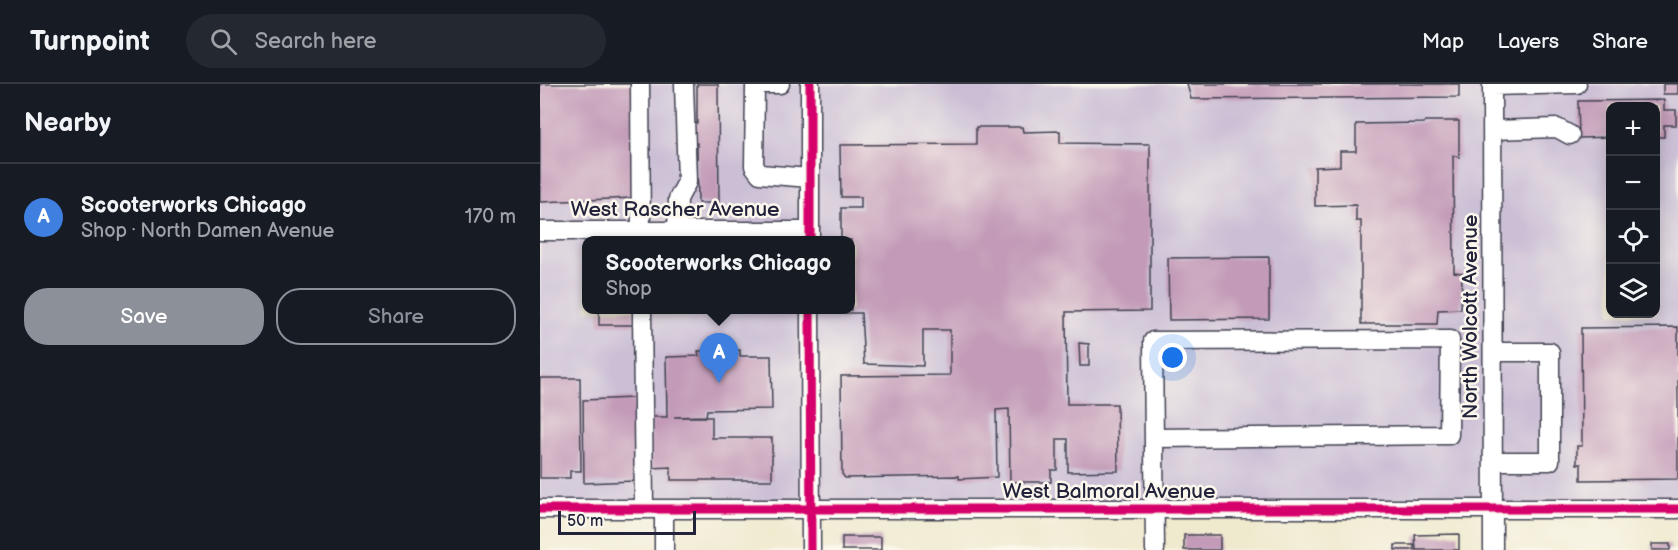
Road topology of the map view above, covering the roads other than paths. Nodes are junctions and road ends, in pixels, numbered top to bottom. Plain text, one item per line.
1 (640, 84) edge
2 (684, 84) edge
3 (780, 84) edge
4 (810, 84) edge
5 (1577, 84) edge
6 (1492, 85) edge
7 (1492, 130) junction
8 (1570, 135) dead end
9 (810, 178) junction
10 (540, 231) edge
11 (678, 231) junction
12 (641, 236) edge
13 (810, 236) edge
14 (642, 314) edge
15 (810, 314) edge
16 (1493, 352) junction
17 (1154, 438) junction
18 (1493, 461) junction
19 (540, 509) edge
20 (644, 509) junction
21 (664, 509) junction
22 (811, 509) junction
23 (1154, 509) junction
24 (1493, 509) junction
25 (1678, 509) edge
26 (664, 550) edge
27 (811, 550) edge
28 (1155, 550) edge
29 (1493, 550) edge

1 - 12 street
2 - 11 street
3 - 9 street
4 - 9 street
5 - 6 street
6 - 7 street, North Wolcott Avenue
7 - 8 street
7 - 16 street, North Wolcott Avenue
9 - 13 street
10 - 12 street, West Rascher Avenue
11 - 12 street, West Rascher Avenue
11 - 13 street, West Rascher Avenue
14 - 20 street
15 - 22 street
16 - 18 street, North Wolcott Avenue
16 - 18 street
17 - 17 street
17 - 23 street
18 - 24 street, North Wolcott Avenue
19 - 20 street, West Balmoral Avenue
20 - 21 street, West Balmoral Avenue
21 - 22 street, West Balmoral Avenue
21 - 26 street
22 - 23 street, West Balmoral Avenue
22 - 27 street
23 - 24 street, West Balmoral Avenue
23 - 28 street
24 - 25 street, West Balmoral Avenue
24 - 29 street, North Wolcott Avenue

